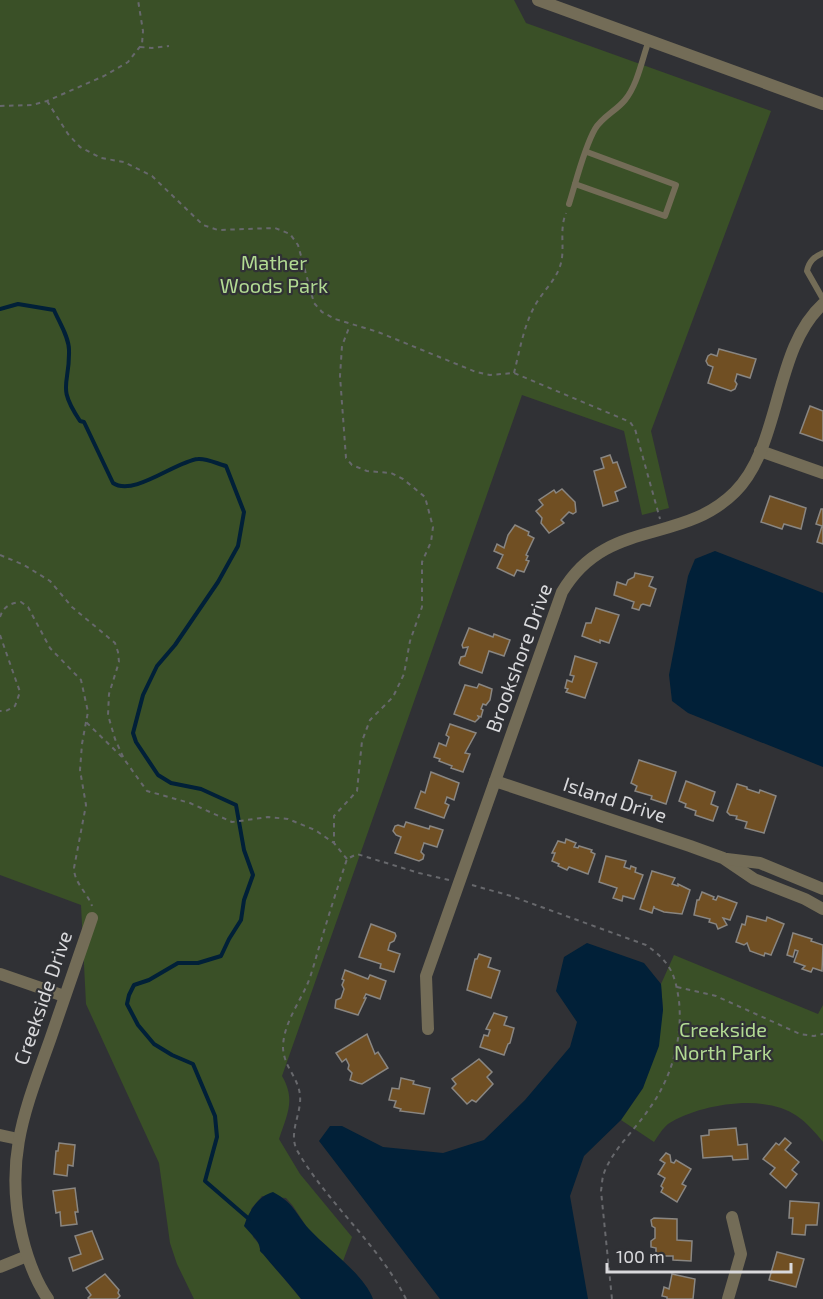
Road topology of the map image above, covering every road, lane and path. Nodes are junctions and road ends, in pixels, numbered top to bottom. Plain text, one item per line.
1 (138, 0) edge
2 (538, 0) edge
3 (649, 40) junction
4 (169, 46) dead end
5 (140, 47) junction
6 (47, 101) junction
7 (823, 104) edge
8 (0, 106) edge
9 (586, 152) junction
10 (575, 184) junction
11 (569, 204) joint
12 (823, 252) edge
13 (823, 298) edge
14 (823, 304) edge
15 (350, 325) junction
16 (514, 373) junction
17 (760, 451) junction
18 (823, 473) edge
19 (660, 522) dead end
20 (0, 555) edge
21 (0, 617) edge
22 (0, 635) edge
23 (0, 711) edge
24 (86, 722) junction
25 (124, 759) junction
26 (495, 781) junction
27 (334, 843) junction
28 (723, 858) junction
29 (347, 859) junction
30 (459, 882) junction
31 (823, 889) edge
32 (823, 909) edge
33 (92, 918) joint
34 (0, 974) edge
35 (677, 987) junction
36 (64, 996) junction
37 (428, 1029) dead end
38 (823, 1034) edge
39 (0, 1135) edge
40 (18, 1138) junction
41 (732, 1216) dead end
42 (27, 1256) junction
43 (0, 1267) edge
44 (48, 1299) edge
45 (406, 1299) edge
46 (612, 1299) edge
47 (728, 1299) edge

1 - 5 path
2 - 3 street
3 - 7 street
3 - 9 lane
4 - 5 path
5 - 6 path
6 - 8 path
6 - 15 path
9 - 10 lane
9 - 10 lane
10 - 11 lane
11 - 16 path
12 - 13 lane
14 - 17 street, Brookshore Drive
15 - 16 path
15 - 27 path
16 - 19 path
17 - 18 street
17 - 26 street, Brookshore Drive
20 - 25 path
21 - 24 path
22 - 23 path
24 - 25 path
24 - 33 path
25 - 27 path
26 - 28 street, Island Drive
26 - 30 street, Brookshore Drive
27 - 29 path
28 - 31 street, Island Drive
28 - 32 street, Island Drive
29 - 30 path
29 - 45 path
30 - 35 path
30 - 37 street, Brookshore Drive
33 - 36 street, Creekside Drive
34 - 36 street
35 - 38 path
35 - 46 path
36 - 40 street, Creekside Drive
39 - 40 street
40 - 42 street, Creekside Drive
41 - 47 street
42 - 43 street
42 - 44 street, Creekside Drive

